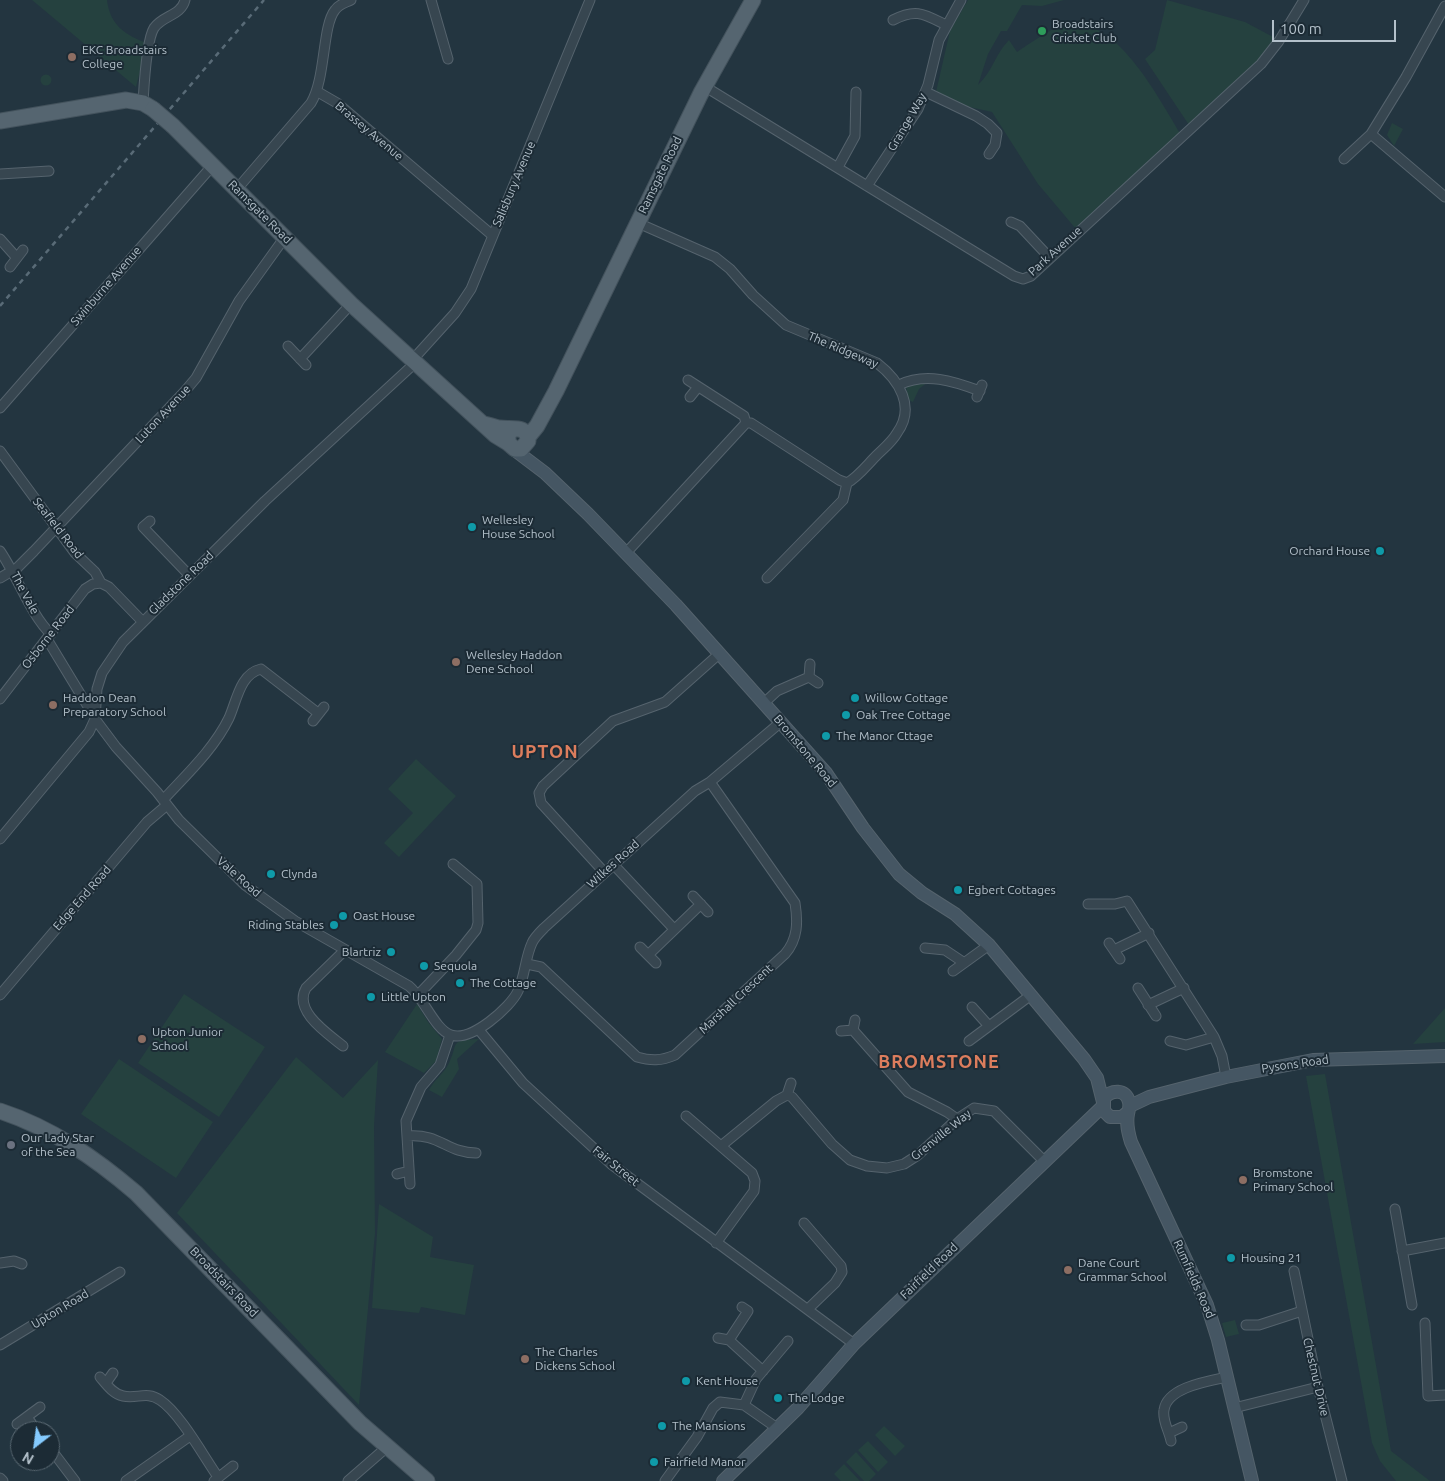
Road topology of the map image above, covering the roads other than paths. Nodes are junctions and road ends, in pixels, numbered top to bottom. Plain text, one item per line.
1 (185, 0) edge
2 (351, 0) edge
3 (431, 0) edge
4 (590, 0) edge
5 (753, 0) edge
6 (961, 0) edge
7 (1304, 0) edge
8 (1445, 6) edge
9 (893, 20) dead end
10 (946, 25) junction
11 (448, 59) dead end
12 (704, 86) junction
13 (318, 92) junction
14 (856, 92) dead end
15 (926, 92) junction
16 (148, 106) junction
17 (0, 121) edge
18 (1372, 134) junction
19 (989, 154) dead end
20 (1344, 159) dead end
21 (213, 165) junction
22 (838, 167) junction
23 (49, 171) dead end
24 (0, 174) edge
25 (867, 186) junction
26 (237, 188) junction
27 (1445, 197) edge
28 (638, 223) junction
29 (1018, 223) dead end
30 (492, 236) junction
31 (285, 237) junction
32 (0, 239) edge
33 (1049, 257) junction
34 (10, 266) dead end
35 (351, 304) junction
36 (288, 346) dead end
37 (416, 359) junction
38 (688, 380) dead end
39 (898, 385) junction
40 (698, 387) junction
41 (980, 391) dead end
42 (690, 397) dead end
43 (0, 408) edge
44 (746, 423) junction
45 (518, 438) junction
46 (0, 451) edge
47 (847, 483) junction
48 (150, 521) dead end
49 (56, 528) junction
50 (0, 551) edge
51 (626, 553) junction
52 (13, 570) junction
53 (189, 575) junction
54 (0, 578) edge
55 (767, 578) dead end
56 (101, 583) junction
57 (142, 621) junction
58 (49, 636) junction
59 (719, 654) junction
60 (810, 664) dead end
61 (809, 677) junction
62 (818, 683) dead end
63 (0, 699) edge
64 (764, 703) junction
65 (96, 709) junction
66 (318, 714) dead end
67 (95, 719) junction
68 (781, 722) junction
69 (710, 782) junction
70 (165, 802) junction
71 (0, 840) edge
72 (453, 864) dead end
73 (613, 864) junction
74 (604, 872) junction
75 (694, 896) dead end
76 (701, 904) junction
77 (1088, 904) dead end
78 (708, 912) dead end
79 (674, 929) junction
80 (1149, 932) junction
81 (989, 945) junction
82 (640, 947) dead end
83 (925, 948) dead end
84 (344, 951) junction
85 (648, 954) junction
86 (1120, 959) dead end
87 (963, 962) junction
88 (656, 963) dead end
89 (527, 964) junction
90 (953, 971) dead end
91 (1138, 988) dead end
92 (1184, 988) junction
93 (418, 994) junction
94 (0, 995) edge
95 (1031, 995) junction
96 (1148, 1004) junction
97 (972, 1007) dead end
98 (1156, 1016) dead end
99 (855, 1020) dead end
100 (989, 1026) junction
101 (479, 1030) junction
102 (852, 1030) junction
103 (841, 1031) dead end
104 (450, 1035) junction
105 (1214, 1037) junction
106 (968, 1041) dead end
107 (1170, 1041) dead end
108 (337, 1044) dead end
109 (1445, 1056) edge
110 (1226, 1077) junction
111 (1096, 1078) junction
112 (791, 1083) dead end
113 (787, 1095) junction
114 (1124, 1101) junction
115 (0, 1111) edge
116 (1107, 1111) junction
117 (686, 1115) dead end
118 (957, 1120) junction
119 (407, 1136) junction
120 (1131, 1142) junction
121 (721, 1146) junction
122 (476, 1154) dead end
123 (1044, 1161) junction
124 (409, 1171) junction
125 (397, 1174) dead end
126 (410, 1184) dead end
127 (1395, 1209) dead end
128 (804, 1223) dead end
129 (716, 1242) junction
130 (1445, 1243) edge
131 (1402, 1251) junction
132 (0, 1263) edge
133 (22, 1264) dead end
134 (1294, 1271) dead end
135 (120, 1272) dead end
136 (1412, 1305) dead end
137 (742, 1307) dead end
138 (808, 1309) junction
139 (1302, 1311) junction
140 (1425, 1323) dead end
141 (1246, 1326) dead end
142 (718, 1338) dead end
143 (729, 1340) junction
144 (788, 1342) dead end
145 (854, 1344) junction
146 (0, 1345) edge
147 (763, 1371) junction
148 (113, 1373) dead end
149 (1227, 1377) junction
150 (1318, 1387) junction
151 (1445, 1395) edge
152 (744, 1405) junction
153 (40, 1407) dead end
154 (1234, 1408) junction
155 (27, 1417) junction
156 (21, 1421) edge
157 (30, 1421) edge
158 (777, 1428) junction
159 (1182, 1428) dead end
160 (190, 1436) junction
161 (387, 1447) junction
162 (60, 1461) edge
163 (233, 1466) dead end
164 (0, 1478) edge
165 (216, 1479) edge
166 (3, 1481) edge
167 (75, 1481) edge
168 (126, 1481) edge
169 (348, 1481) edge
170 (427, 1481) edge
171 (665, 1481) edge
172 (723, 1481) edge
173 (1252, 1481) edge
174 (1342, 1481) edge

1 - 16 street
2 - 13 street
3 - 11 street
4 - 30 street, Salisbury Avenue
5 - 12 main road, Ramsgate Road
6 - 10 street, Grange Way
7 - 33 street, Park Avenue
8 - 18 street
9 - 10 street
10 - 15 street, Grange Way
12 - 22 street, Park Avenue
12 - 28 main road, Ramsgate Road
13 - 26 street
13 - 30 street, Brassey Avenue
14 - 22 street
15 - 19 street
15 - 25 street, Grange Way
16 - 17 main road
16 - 21 main road, Ramsgate Road, bridge
18 - 20 street
18 - 27 street
21 - 26 main road, Ramsgate Road
21 - 43 street, Swinburne Avenue
22 - 25 street, Park Avenue
23 - 24 street
25 - 33 street, Park Avenue
26 - 31 main road, Ramsgate Road
28 - 39 street, The Ridgeway
28 - 45 main road, Ramsgate Road
29 - 33 street
30 - 37 street, Salisbury Avenue
31 - 35 main road, Ramsgate Road
31 - 49 street, Luton Avenue
32 - 34 street
35 - 36 street
35 - 37 main road, Ramsgate Road
37 - 45 main road, Ramsgate Road
37 - 53 street, Gladstone Road
38 - 40 street
39 - 41 street
39 - 47 street, The Ridgeway
40 - 42 street
40 - 44 street
44 - 47 street
44 - 51 street
45 - 51 street, Bromstone Road
46 - 49 street, Seafield Road
47 - 55 street
48 - 53 street
49 - 52 street, Luton Avenue
49 - 56 street, Seafield Road
50 - 52 street, The Vale
51 - 59 street, Bromstone Road
52 - 54 street, Luton Avenue
52 - 58 street, The Vale
53 - 57 street, Gladstone Road
56 - 57 street, Seafield Road
56 - 58 street, Osborne Road
57 - 65 street, Gladstone Road
58 - 63 street, Osborne Road
58 - 65 street
59 - 64 street, Bromstone Road
59 - 74 street
60 - 61 street
61 - 62 street
61 - 64 street
64 - 68 street, Bromstone Road
65 - 67 street, Gladstone Road
66 - 70 street, Edge End Road
67 - 70 street, Vale Road
67 - 71 street, Gladstone Road
68 - 69 street, Wilkes Road
68 - 81 street, Bromstone Road
69 - 73 street, Wilkes Road
69 - 89 street, Marshall Crescent
70 - 84 street, Vale Road
70 - 94 street, Edge End Road
72 - 93 street
73 - 74 street, Wilkes Road
73 - 79 street
74 - 89 street, Wilkes Road
75 - 76 street
76 - 78 street
76 - 79 street
77 - 80 street
79 - 85 street
80 - 86 street
80 - 92 street
81 - 87 street
81 - 95 street, Bromstone Road
82 - 85 street
83 - 87 street
84 - 93 street, Vale Road
84 - 108 street
85 - 88 street
87 - 90 street
89 - 101 street, Wilkes Road
91 - 96 street
92 - 96 street
92 - 105 street
93 - 104 street
95 - 100 street
95 - 111 street, Bromstone Road
96 - 98 street
97 - 100 street
99 - 102 street
100 - 106 street
101 - 104 street
101 - 129 street, Fair Street
102 - 103 street
102 - 118 street
104 - 119 street
105 - 107 street
105 - 110 street
109 - 110 street, Pysons Road
110 - 114 street, Pysons Road
111 - 114 street, Bromstone Road
111 - 116 street, Bromstone Road
112 - 113 street
113 - 118 street, Grenville Way
113 - 121 street
114 - 116 street, Fairfield Road
114 - 116 street
114 - 120 street, Rumfields Road
115 - 161 main road, Broadstairs Road
116 - 120 street, Rumfields Road
116 - 123 street, Fairfield Road
117 - 121 street
118 - 123 street, Grenville Way
119 - 122 street
119 - 124 street
120 - 149 street, Rumfields Road
121 - 129 street
123 - 145 street, Fairfield Road
124 - 125 street
124 - 126 street
127 - 131 street
128 - 138 street
129 - 138 street, Fair Street
130 - 131 street
131 - 136 street
132 - 133 street
134 - 139 street, Chestnut Drive
135 - 146 street, Upton Road
137 - 143 street
138 - 145 street, Fair Street
139 - 141 street
139 - 150 street, Chestnut Drive
140 - 151 street
142 - 143 street
143 - 147 street
144 - 147 street
145 - 158 street, Fairfield Road
147 - 152 street
148 - 160 street
149 - 154 street, Rumfields Road
149 - 159 street
150 - 154 street
150 - 174 street, Chestnut Drive
152 - 158 street
152 - 171 street
153 - 155 street
154 - 173 street, Rumfields Road
155 - 156 street
155 - 157 street
158 - 172 street, Fairfield Road
160 - 165 street
160 - 168 street
161 - 169 street
161 - 170 main road, Broadstairs Road
162 - 167 street
163 - 165 street
164 - 166 street

